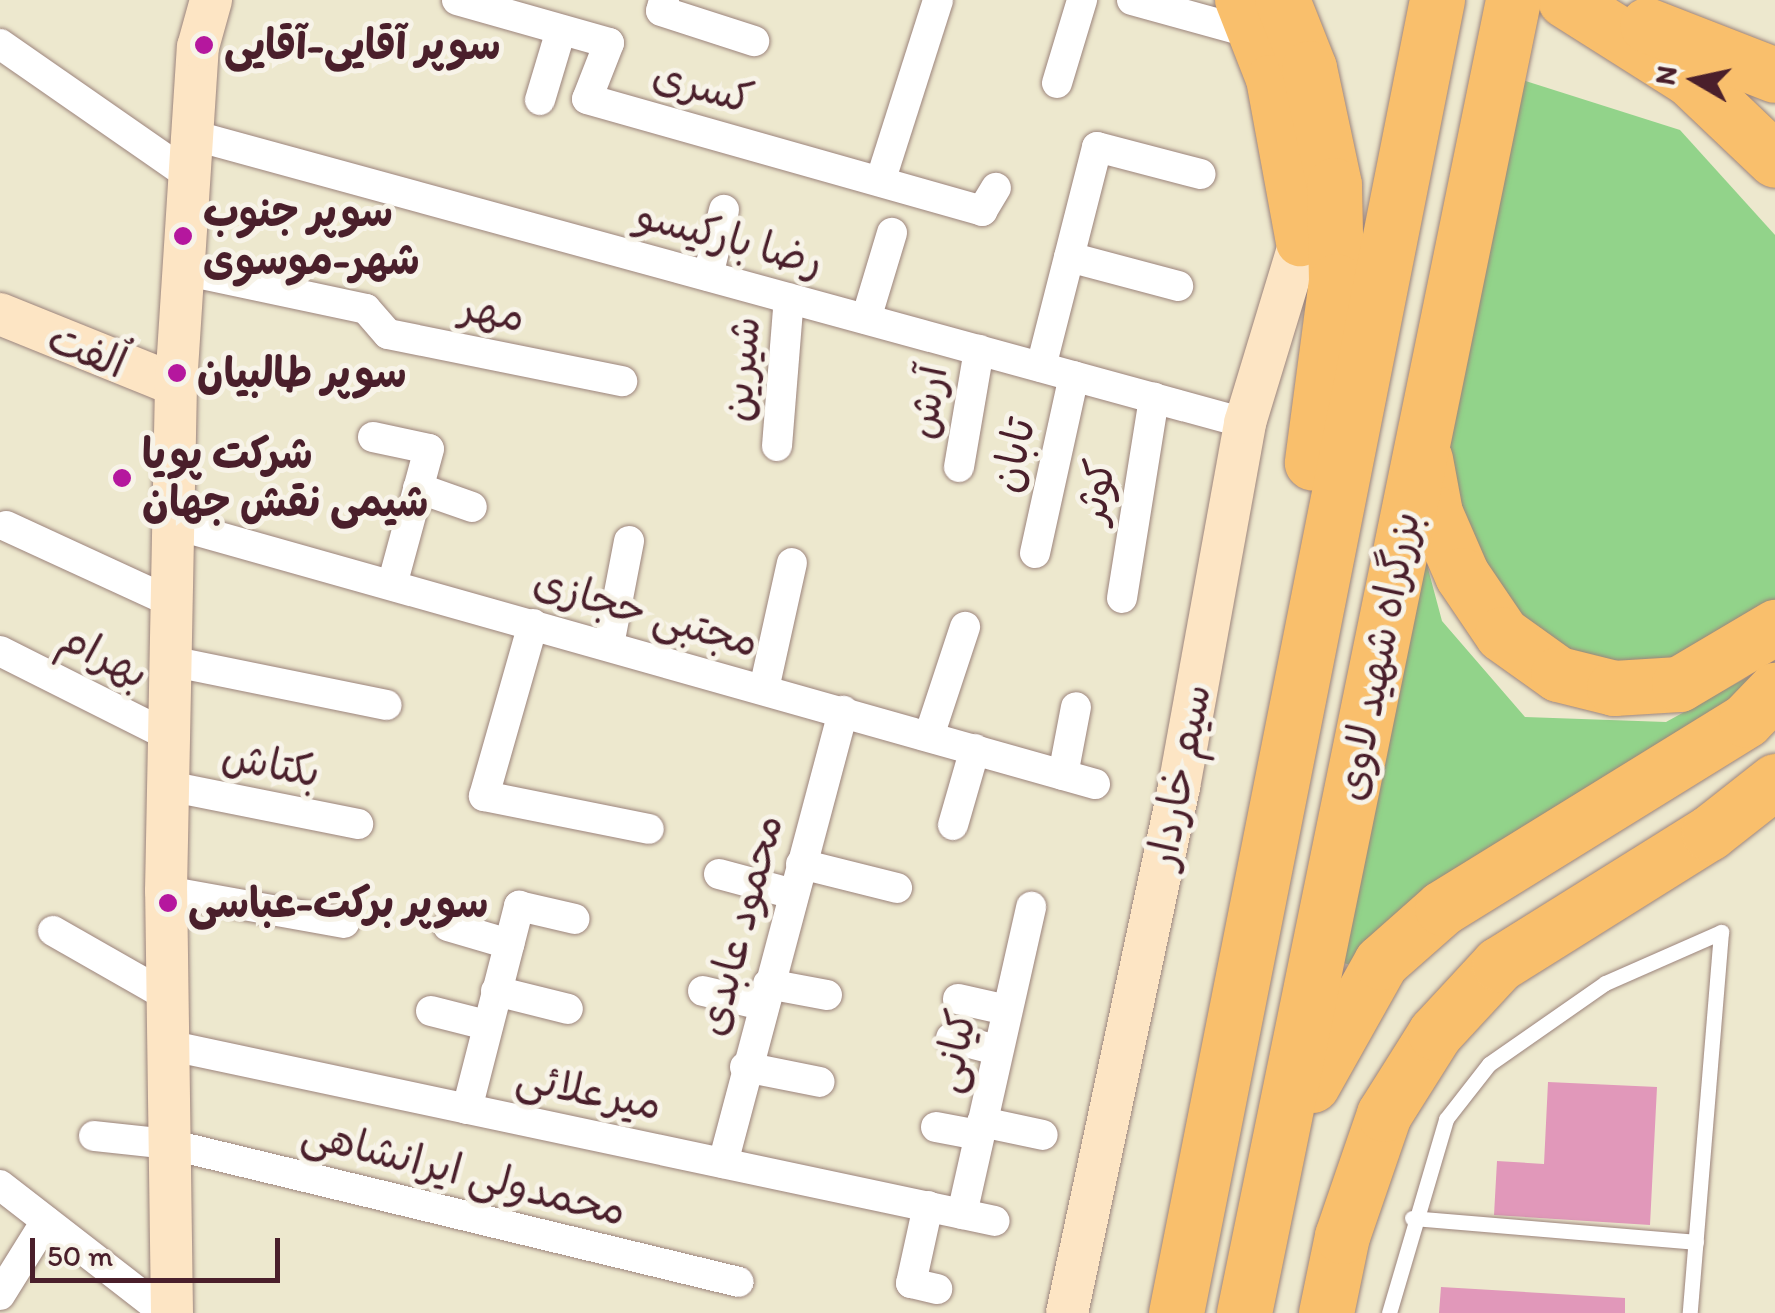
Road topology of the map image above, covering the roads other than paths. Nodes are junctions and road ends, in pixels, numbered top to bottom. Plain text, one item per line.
1 (212, 0) edge
2 (457, 0) edge
3 (664, 0) edge
4 (938, 0) edge
5 (1082, 0) edge
6 (1132, 0) edge
7 (1565, 0) edge
8 (1584, 0) edge
9 (1258, 11) edge
10 (1435, 15) edge
11 (1509, 25) edge
12 (561, 30) junction
13 (754, 40) dead end
14 (0, 44) edge
15 (1775, 75) edge
16 (1057, 83) dead end
17 (540, 100) dead end
18 (191, 156) junction
19 (1775, 160) edge
20 (1201, 174) dead end
21 (882, 179) junction
22 (996, 188) dead end
23 (724, 210) dead end
24 (892, 233) dead end
25 (1300, 242) joint
26 (1069, 257) junction
27 (183, 270) junction
28 (708, 276) junction
29 (1178, 286) dead end
30 (789, 298) junction
31 (0, 314) edge
32 (866, 319) junction
33 (979, 350) junction
34 (1040, 367) junction
35 (1074, 376) junction
36 (622, 381) dead end
37 (176, 385) junction
38 (1154, 398) junction
39 (1245, 423) junction
40 (373, 436) dead end
41 (1422, 440) junction
42 (777, 446) dead end
43 (959, 468) dead end
44 (418, 488) junction
45 (472, 507) dead end
46 (173, 524) junction
47 (6, 526) dead end
48 (629, 541) dead end
49 (1035, 553) dead end
50 (792, 563) dead end
51 (392, 585) junction
52 (1122, 598) dead end
53 (171, 602) junction
54 (533, 624) junction
55 (965, 627) dead end
56 (1775, 628) edge
57 (609, 645) junction
58 (0, 651) edge
59 (170, 661) junction
60 (764, 689) junction
61 (1775, 690) edge
62 (387, 705) dead end
63 (1076, 707) dead end
64 (844, 711) junction
65 (169, 736) junction
66 (929, 736) junction
67 (975, 749) junction
68 (1064, 774) junction
69 (1775, 781) edge
70 (1095, 784) dead end
71 (168, 786) junction
72 (358, 824) dead end
73 (953, 825) dead end
74 (649, 829) dead end
75 (801, 864) junction
76 (719, 874) dead end
77 (896, 888) dead end
78 (166, 891) junction
79 (793, 894) junction
80 (1031, 907) dead end
81 (575, 919) dead end
82 (344, 923) dead end
83 (448, 926) dead end
84 (53, 931) dead end
85 (509, 944) junction
86 (496, 991) junction
87 (702, 992) dead end
88 (765, 994) junction
89 (167, 996) junction
90 (827, 996) dead end
91 (958, 999) dead end
92 (1240, 999) junction
93 (568, 1009) dead end
94 (431, 1010) dead end
95 (1006, 1010) junction
96 (486, 1025) junction
97 (951, 1038) dead end
98 (166, 1046) junction
99 (996, 1050) junction
100 (745, 1067) junction
101 (820, 1082) dead end
102 (467, 1109) junction
103 (936, 1127) dead end
104 (980, 1129) junction
105 (1043, 1135) dead end
106 (94, 1136) dead end
107 (170, 1144) junction
108 (723, 1163) junction
109 (0, 1185) edge
110 (1268, 1200) junction
111 (928, 1206) junction
112 (962, 1214) junction
113 (1412, 1218) junction
114 (994, 1220) dead end
115 (46, 1221) junction
116 (1696, 1242) junction
117 (740, 1282) dead end
118 (938, 1289) dead end
119 (0, 1295) edge
120 (169, 1313) edge
121 (1066, 1313) edge
122 (1176, 1313) edge
123 (1244, 1313) edge
124 (1326, 1313) edge
125 (1389, 1313) edge
126 (1690, 1313) edge

1 - 18 street
2 - 12 street, کسری
3 - 13 street
4 - 21 street
5 - 16 street
6 - 9 street
7 - 19 highway
8 - 15 highway
9 - 25 main road
9 - 92 highway
10 - 92 highway, بزرگراه شهید لاوی
11 - 41 highway, بزرگراه شهید لاوی
12 - 17 street
12 - 21 street, کسری
14 - 18 street, رضا بارکیسو
18 - 27 street
18 - 28 street, رضا بارکیسو
20 - 26 street
21 - 22 street, کسری
23 - 28 street
24 - 32 street
25 - 39 street, سیم خاردار
26 - 29 street
26 - 34 street
27 - 36 street, مهر
27 - 37 street
28 - 30 street, رضا بارکیسو
30 - 32 street, رضا بارکیسو
30 - 42 street, شیرین
31 - 37 street, اُلفت
32 - 33 street, رضا بارکیسو
33 - 34 street, رضا بارکیسو
33 - 43 street, آرش
34 - 35 street, رضا بارکیسو
35 - 38 street, رضا بارکیسو
35 - 49 street, تابان
37 - 46 street
38 - 39 street, رضا بارکیسو
38 - 52 street, کوثر
39 - 121 street, سیم خاردار
40 - 44 street
41 - 56 highway
41 - 110 highway, بزرگراه شهید لاوی
44 - 45 street
44 - 51 street
46 - 51 street, مجتبی حجازی
46 - 53 street
47 - 53 street
48 - 57 street
50 - 60 street
51 - 54 street, مجتبی حجازی
53 - 59 street
54 - 57 street, مجتبی حجازی
54 - 74 street
55 - 66 street
57 - 60 street, مجتبی حجازی
58 - 65 street, بهرام
59 - 62 street
59 - 65 street
60 - 64 street, مجتبی حجازی
61 - 110 highway
63 - 68 street
64 - 66 street, مجتبی حجازی
64 - 75 street, محمود عابدی
65 - 71 street
66 - 67 street, مجتبی حجازی
67 - 68 street, مجتبی حجازی
67 - 73 street
68 - 70 street, مجتبی حجازی
69 - 124 highway
71 - 72 street, بکتاش
71 - 78 street
75 - 77 street
75 - 79 street, محمود عابدی
76 - 79 street
78 - 82 street
78 - 89 street
79 - 88 street, محمود عابدی
80 - 95 street, کیانی
81 - 85 street
83 - 85 street
84 - 89 street
85 - 86 street
86 - 93 street
86 - 96 street
87 - 88 street
88 - 90 street
88 - 100 street, محمود عابدی
89 - 98 street
91 - 95 street
92 - 122 highway, بزرگراه شهید لاوی
94 - 96 street
95 - 99 street, کیانی
96 - 102 street
97 - 99 street
98 - 102 street, میرعلائی
98 - 107 street
99 - 104 street, کیانی
100 - 101 street
100 - 108 street, محمود عابدی
102 - 108 street, میرعلائی
103 - 104 street
104 - 105 street
104 - 112 street, کیانی
106 - 107 street, محمدولی ایرانشاهی
107 - 117 street, محمدولی ایرانشاهی
107 - 120 street
108 - 111 street, میرعلائی
109 - 115 street
110 - 123 highway, بزرگراه شهید لاوی
111 - 112 street, میرعلائی
111 - 118 street
112 - 114 street, میرعلائی
113 - 116 lane
113 - 116 lane
113 - 125 lane
115 - 119 street
115 - 120 street
116 - 126 lane

